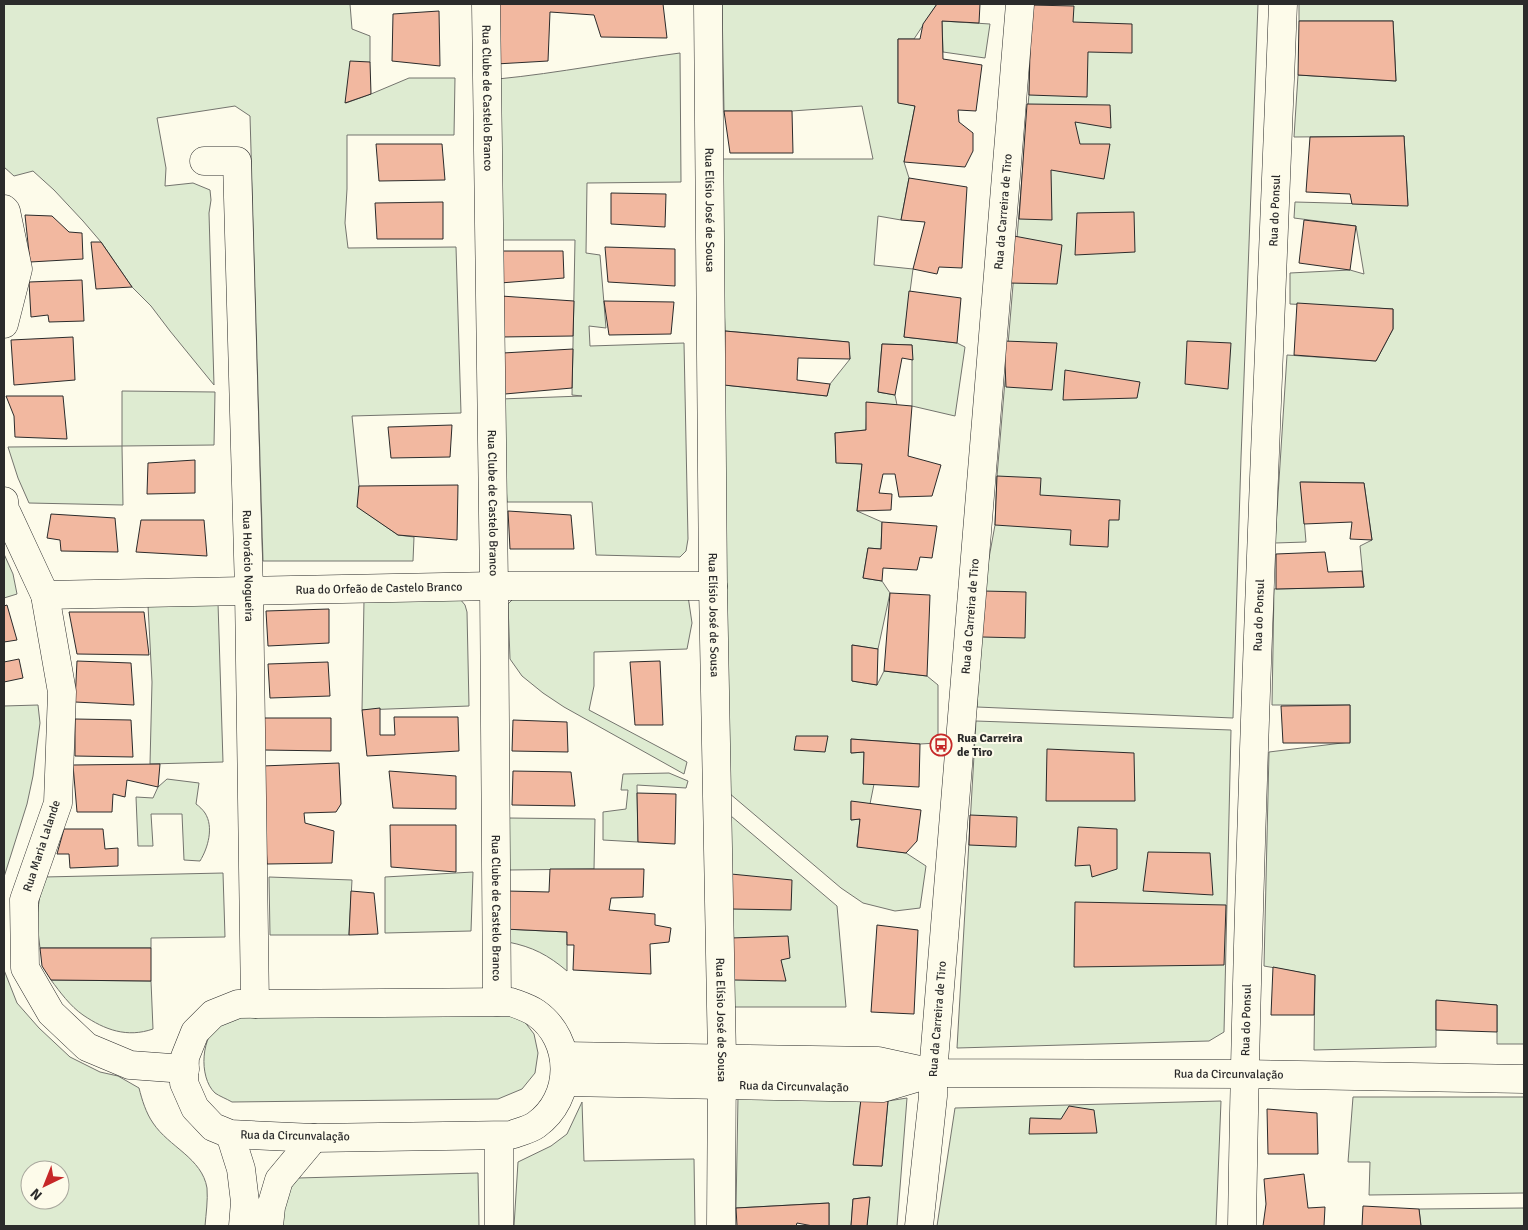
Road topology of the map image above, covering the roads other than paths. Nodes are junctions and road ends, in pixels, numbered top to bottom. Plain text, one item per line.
1 (486, 4) edge
2 (708, 4) edge
3 (1020, 4) edge
4 (1283, 4) edge
5 (204, 161) dead end
6 (4, 208) edge
7 (4, 324) edge
8 (4, 501) edge
9 (494, 586) junction
10 (713, 586) junction
11 (249, 591) junction
12 (45, 595) junction
13 (497, 1002) junction
14 (255, 1004) junction
15 (564, 1056) junction
16 (184, 1070) junction
17 (722, 1072) junction
18 (933, 1073) junction
19 (1244, 1074) junction
20 (1524, 1079) edge
21 (564, 1082) junction
22 (230, 1134) junction
23 (499, 1136) junction
24 (314, 1138) junction
25 (243, 1226) edge
26 (269, 1226) edge
27 (500, 1226) edge
28 (721, 1226) edge
29 (919, 1226) edge
30 (1242, 1226) edge

1 - 9 street, Rua Clube de Castelo Branco
2 - 10 street, Rua Elísio José de Sousa
3 - 18 street, Rua da Carreira de Tiro
4 - 19 street, Rua do Ponsul
5 - 11 street, Rua Horácio Nogueira
6 - 7 street
8 - 12 street, Rua Maria Lalande
9 - 10 street, Rua do Orfeão de Castelo Branco
9 - 11 street, Rua do Orfeão de Castelo Branco
9 - 13 street, Rua Clube de Castelo Branco
10 - 17 street, Rua Elísio José de Sousa
11 - 12 street, Rua do Orfeão de Castelo Branco
11 - 14 street, Rua Horácio Nogueira
12 - 16 street, Rua Maria Lalande
13 - 14 street, Rua da Circunvalação
13 - 15 street, Rua da Circunvalação
14 - 16 street, Rua da Circunvalação
15 - 17 street, Rua da Circunvalação
15 - 21 street, Rua da Circunvalação
16 - 22 street, Rua da Circunvalação
17 - 18 street, Rua da Circunvalação
17 - 21 street, Rua da Circunvalação
17 - 28 street, Rua Elísio José de Sousa
18 - 19 street, Rua da Circunvalação
18 - 29 street, Rua da Carreira de Tiro
19 - 20 street, Rua da Circunvalação
19 - 30 street, Rua do Ponsul
21 - 23 street, Rua da Circunvalação
22 - 24 street, Rua da Circunvalação
22 - 25 street
23 - 24 street, Rua da Circunvalação
23 - 27 street
24 - 26 street

